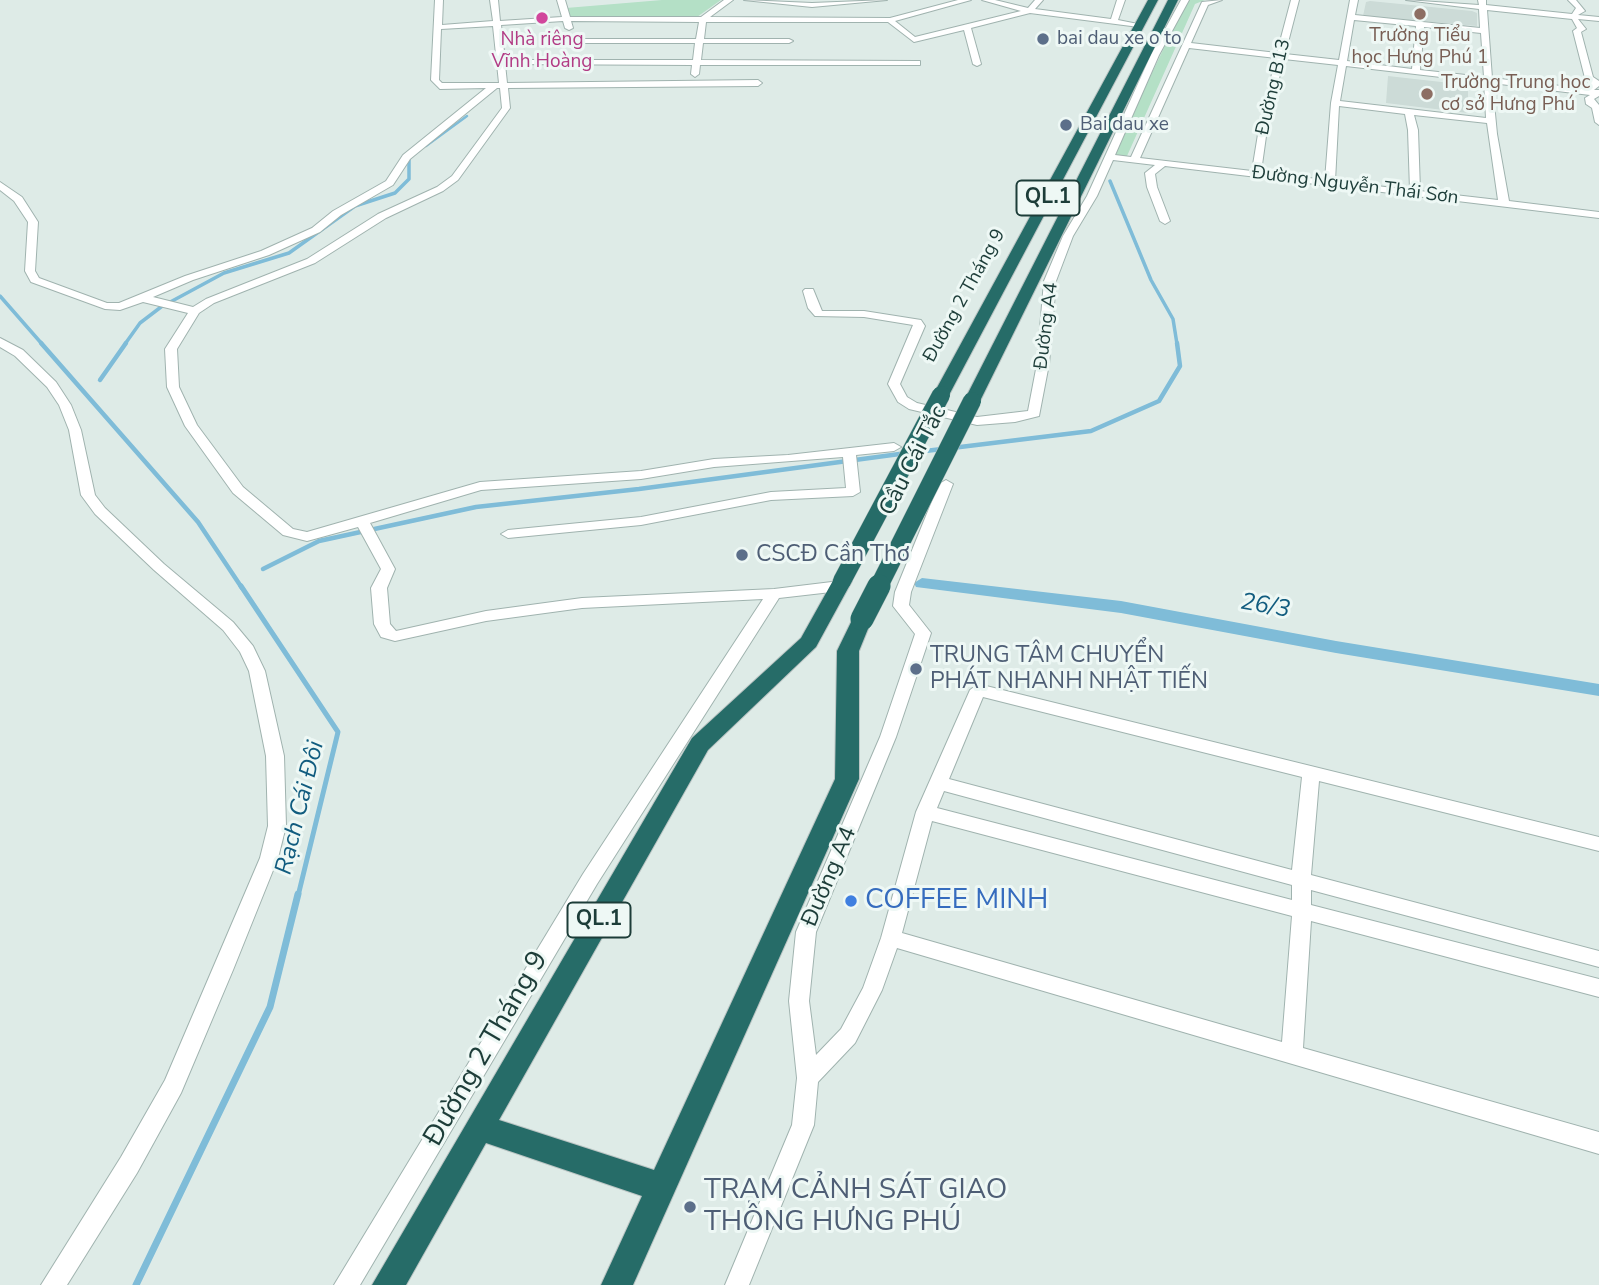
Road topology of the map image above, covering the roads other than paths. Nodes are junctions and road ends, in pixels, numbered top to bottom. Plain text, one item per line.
1 (439, 0) edge
2 (494, 0) edge
3 (561, 0) edge
4 (729, 0) edge
5 (748, 0) edge
6 (883, 0) edge
7 (967, 0) edge
8 (986, 0) edge
9 (1039, 0) edge
10 (1121, 0) edge
11 (1153, 0) edge
12 (1173, 0) edge
13 (1185, 0) edge
14 (1218, 0) edge
15 (1295, 0) edge
16 (1354, 0) edge
17 (1410, 0) edge
18 (1420, 1) edge
19 (1572, 1) edge
20 (1483, 4) edge
21 (1030, 11) junction
22 (1575, 16) junction
23 (1351, 17) junction
24 (566, 19) junction
25 (703, 19) junction
26 (1599, 19) edge
27 (891, 20) junction
28 (1114, 22) junction
29 (497, 23) junction
30 (1420, 24) junction
31 (1139, 25) junction
32 (439, 27) junction
33 (967, 28) junction
34 (1485, 31) junction
35 (698, 40) junction
36 (914, 40) junction
37 (572, 41) junction
38 (789, 41) dead end
39 (1185, 45) junction
40 (1279, 55) junction
41 (503, 62) junction
42 (574, 63) junction
43 (1344, 63) junction
44 (696, 64) junction
45 (977, 64) dead end
46 (1416, 72) junction
47 (1489, 80) junction
48 (694, 83) junction
49 (758, 83) dead end
50 (499, 85) junction
51 (1595, 95) edge
52 (1335, 103) junction
53 (1409, 111) junction
54 (1491, 121) junction
55 (1599, 122) edge
56 (1110, 157) junction
57 (1134, 160) junction
58 (1164, 163) junction
59 (1256, 174) junction
60 (1330, 183) junction
61 (0, 185) edge
62 (1415, 193) junction
63 (1504, 204) junction
64 (1599, 215) edge
65 (1165, 220) dead end
66 (809, 291) dead end
67 (142, 298) junction
68 (195, 311) junction
69 (0, 342) edge
70 (941, 395) joint
71 (894, 447) dead end
72 (849, 459) junction
73 (946, 484) dead end
74 (364, 524) junction
75 (508, 534) dead end
76 (841, 583) junction
77 (774, 594) junction
78 (1311, 771) junction
79 (938, 783) junction
80 (925, 812) junction
81 (1599, 844) edge
82 (1301, 879) junction
83 (1302, 911) junction
84 (891, 938) junction
85 (1599, 959) edge
86 (1599, 988) edge
87 (1292, 1055) junction
88 (808, 1079) junction
89 (479, 1127) junction
90 (1599, 1143) edge
91 (662, 1188) junction
92 (53, 1285) edge
93 (346, 1285) edge
94 (388, 1285) edge
95 (617, 1285) edge
96 (737, 1285) edge

1 - 32 street
2 - 29 street
3 - 24 street
4 - 25 street
5 - 6 street
7 - 27 street
8 - 21 street
9 - 21 street
10 - 28 street
11 - 31 highway, Đường 2 Tháng 9 / QL.1
12 - 91 highway, Cầu Cái Tắc / QL.1, bridge
13 - 56 street, Đường A4
14 - 39 street
15 - 40 street, Đường B13
16 - 23 street
17 - 18 street
18 - 20 street
19 - 22 street
20 - 22 street
20 - 34 street
21 - 28 street
21 - 33 street
22 - 26 street
22 - 51 street
23 - 30 street
23 - 43 street
24 - 25 street
24 - 29 street
24 - 37 street
25 - 27 street
25 - 35 street
27 - 36 street
28 - 31 street
29 - 32 street
29 - 41 street
30 - 34 street
30 - 46 street
31 - 70 highway, Đường 2 Tháng 9 / QL.1
32 - 50 street
33 - 36 street
33 - 45 street
34 - 47 street
35 - 37 street
35 - 38 street
35 - 44 street
36 - 44 street
37 - 42 street
39 - 40 street
39 - 57 street
40 - 43 street
40 - 59 street, Đường B13
41 - 42 street
41 - 50 street
42 - 44 street
43 - 46 street
43 - 52 street
44 - 48 street
46 - 47 street
47 - 51 street
47 - 54 street
48 - 49 street
48 - 50 street
50 - 67 street
50 - 68 street
51 - 55 street
52 - 53 street
52 - 60 street
53 - 54 street
53 - 62 street
54 - 63 street
56 - 57 street, Đường Nguyễn Thái Sơn
56 - 66 street, Đường A4
57 - 58 street, Đường Nguyễn Thái Sơn
58 - 59 street, Đường Nguyễn Thái Sơn
58 - 65 street
59 - 60 street, Đường Nguyễn Thái Sơn
60 - 62 street, Đường Nguyễn Thái Sơn
61 - 67 street
62 - 63 street, Đường Nguyễn Thái Sơn
63 - 64 street, Đường Nguyễn Thái Sơn
67 - 68 street
68 - 74 street
69 - 92 street
70 - 76 highway, Cầu Cái Tắc / QL.1, bridge
71 - 72 street
72 - 74 street
72 - 75 street
73 - 88 street, Đường A4
74 - 77 street
76 - 77 street
76 - 89 highway, Đường 2 Tháng 9 / QL.1
77 - 93 street
78 - 79 street
78 - 81 street
78 - 82 street
79 - 80 street
79 - 82 street
80 - 83 street
80 - 84 street
82 - 83 street
82 - 85 street
83 - 86 street
83 - 87 street
84 - 87 street
84 - 88 street
87 - 90 street
88 - 96 street, Đường A4
89 - 91 highway
89 - 94 highway, Đường 2 Tháng 9 / QL.1
91 - 95 highway, QL.1

